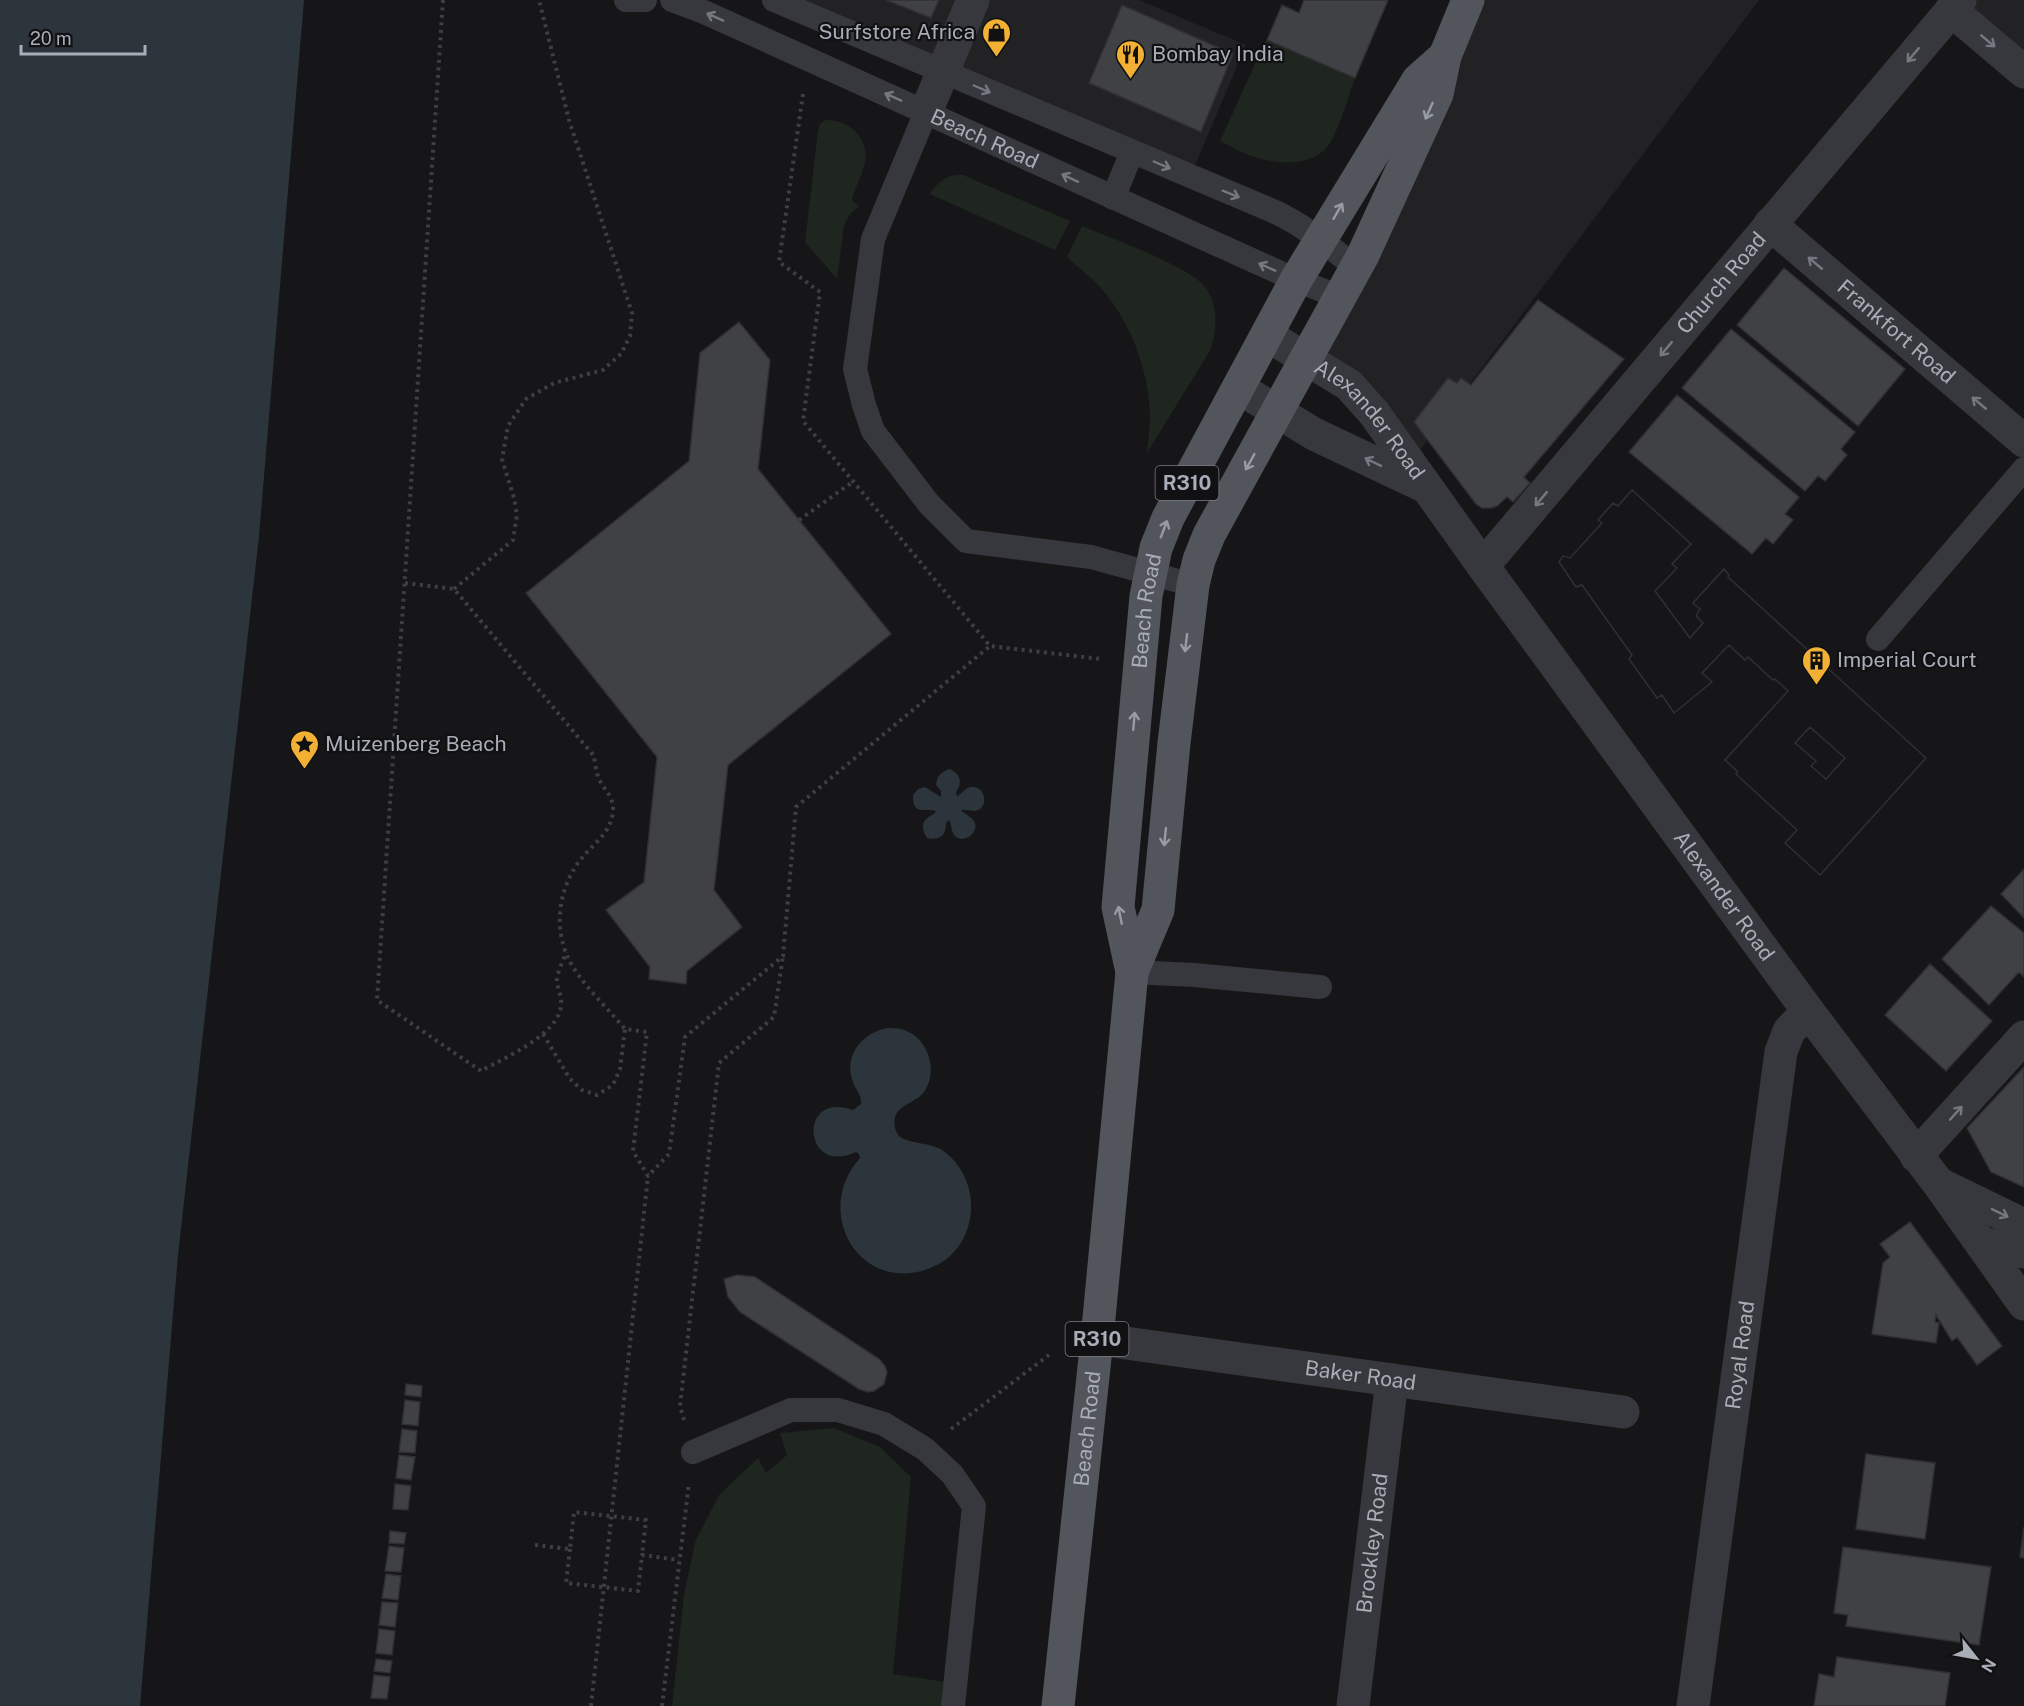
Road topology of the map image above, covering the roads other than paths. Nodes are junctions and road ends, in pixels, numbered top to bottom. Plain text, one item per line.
1 (626, 0) edge
2 (645, 0) edge
3 (672, 0) edge
4 (774, 0) edge
5 (973, 0) edge
6 (1468, 0) edge
7 (1956, 5) edge
8 (1445, 56) junction
9 (943, 72) junction
10 (2024, 72) edge
11 (926, 112) junction
12 (1132, 152) junction
13 (1113, 198) junction
14 (1770, 225) junction
15 (1321, 239) junction
16 (1357, 268) junction
17 (1296, 280) junction
18 (1340, 297) junction
19 (1267, 336) junction
20 (1306, 358) junction
21 (1239, 388) junction
22 (1278, 410) junction
23 (2024, 441) edge
24 (2024, 469) edge
25 (1426, 487) junction
26 (1483, 567) junction
27 (1150, 573) junction
28 (1194, 585) junction
29 (1878, 639) dead end
30 (1132, 972) junction
31 (1320, 987) dead end
32 (1808, 1011) junction
33 (2024, 1037) edge
34 (1916, 1156) junction
35 (1938, 1183) junction
36 (2024, 1225) edge
37 (1981, 1243) junction
38 (2024, 1252) edge
39 (2024, 1304) edge
40 (1097, 1339) junction
41 (1392, 1380) junction
42 (1623, 1412) dead end
43 (693, 1452) road end
44 (953, 1706) edge
45 (1058, 1706) edge
46 (1353, 1706) edge
47 (1693, 1706) edge

1 - 2 lane
11 -> 3 lane, Beach Road
4 - 9 lane, Beach Road
5 - 9 street
6 - 8 main road, R310
7 -> 10 street
7 -> 14 street, Church Road
15 -> 8 main road, Beach Road / R310
8 -> 16 main road, Beach Road / R310
9 - 11 street
9 -> 12 lane, Beach Road
13 -> 11 lane, Beach Road
11 - 27 lane
12 - 13 lane
12 -> 15 lane, Beach Road
17 -> 13 lane, Beach Road
23 -> 14 street, Frankfort Road
14 -> 26 street, Church Road
15 - 16 lane, Beach Road
15 - 17 main road, Beach Road / R310
16 - 18 main road, Beach Road / R310
17 - 18 lane, Beach Road
17 - 19 main road, Beach Road / R310
18 - 20 main road, Beach Road / R310
19 - 20 street, Alexander Road
19 - 21 main road, Beach Road / R310
20 - 22 main road, Beach Road / R310
20 - 25 street, Alexander Road
21 - 22 street, Alexander Road
27 -> 21 main road, Beach Road / R310
25 -> 22 street, Alexander Road
22 -> 28 main road, Beach Road / R310
24 - 29 lane
25 - 26 street, Alexander Road
26 - 32 street, Alexander Road
27 - 28 lane
30 -> 27 main road, Beach Road / R310
28 -> 30 main road, Beach Road / R310
30 - 31 lane
30 - 40 main road, Beach Road / R310
32 - 34 street, Alexander Road
32 - 47 street, Royal Road
34 -> 33 street
34 - 35 street, Alexander Road
35 -> 36 street
35 - 37 street, Alexander Road
37 - 38 street
37 - 39 street, Alexander Road
40 - 41 street, Baker Road
40 - 45 main road, Beach Road / R310
41 - 42 street, Baker Road
41 - 46 street, Brockley Road
43 - 44 lane

